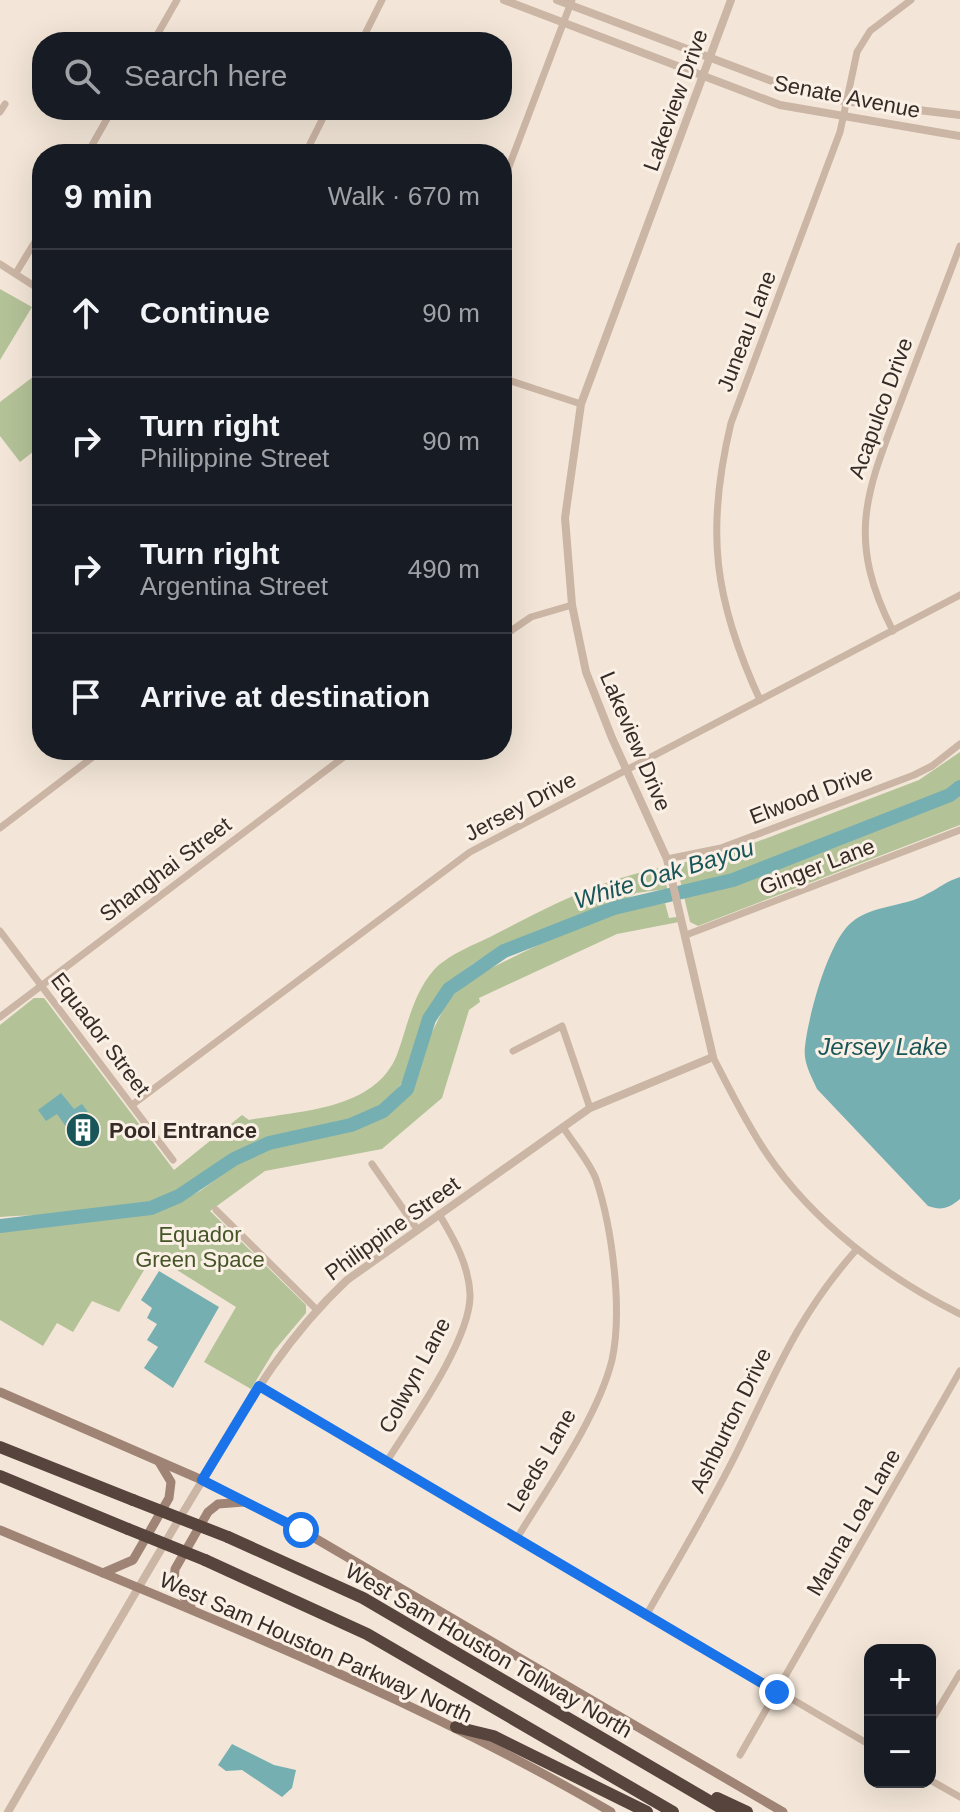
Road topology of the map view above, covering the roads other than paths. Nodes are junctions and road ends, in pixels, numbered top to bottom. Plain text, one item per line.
1 (177, 0) edge
2 (382, 0) edge
3 (504, 0) edge
4 (557, 0) edge
5 (731, 0) edge
6 (911, 0) edge
7 (571, 2) edge
8 (563, 23) junction
9 (159, 32) edge
10 (366, 32) edge
11 (709, 58) junction
12 (702, 76) junction
13 (844, 101) junction
14 (5, 104) dead end
15 (0, 112) edge
16 (960, 115) edge
17 (841, 118) junction
18 (106, 120) edge
19 (322, 120) edge
20 (960, 136) edge
21 (93, 144) edge
22 (310, 144) edge
23 (512, 158) edge
24 (960, 246) edge
25 (32, 247) edge
26 (0, 264) edge
27 (16, 273) junction
28 (32, 284) edge
29 (512, 381) edge
30 (581, 404) junction
31 (960, 595) edge
32 (572, 605) junction
33 (512, 630) edge
34 (893, 631) junction
35 (760, 700) junction
36 (960, 744) edge
37 (89, 760) edge
38 (340, 760) edge
39 (628, 770) junction
40 (0, 828) edge
41 (960, 830) edge
42 (667, 859) junction
43 (0, 931) edge
44 (686, 935) junction
45 (42, 985) junction
46 (0, 1017) edge
47 (513, 1051) dead end
48 (713, 1057) junction
49 (132, 1105) junction
50 (590, 1108) junction
51 (563, 1127) junction
52 (173, 1160) dead end
53 (372, 1164) dead end
54 (216, 1210) dead end
55 (439, 1214) junction
56 (417, 1229) junction
57 (857, 1249) junction
58 (316, 1309) junction
59 (960, 1314) edge
60 (960, 1371) edge
61 (259, 1386) junction
62 (0, 1392) edge
63 (0, 1447) edge
64 (387, 1461) junction
65 (159, 1462) junction
66 (0, 1476) edge
67 (202, 1480) junction
68 (244, 1502) junction
69 (0, 1530) edge
70 (517, 1538) junction
71 (103, 1573) junction
72 (136, 1587) junction
73 (191, 1608) junction
74 (647, 1614) junction
75 (960, 1673) edge
76 (777, 1692) junction
77 (934, 1716) edge
78 (456, 1727) junction
79 (864, 1742) edge
80 (740, 1755) dead end
81 (655, 1769) junction
82 (936, 1783) edge
83 (960, 1797) edge
84 (8, 1812) edge
85 (611, 1812) edge
86 (647, 1812) edge
87 (673, 1812) edge
88 (728, 1812) edge
89 (747, 1812) edge
90 (783, 1812) edge

1 - 9 street
2 - 10 street
3 - 8 street, Senate Avenue
4 - 7 street, Senate Avenue
5 - 11 street, Lakeview Drive
6 - 13 street, Juneau Lane
7 - 8 street
7 - 11 street, Senate Avenue
8 - 12 street, Senate Avenue
8 - 23 street
11 - 12 street, Lakeview Drive
11 - 13 street, Senate Avenue
12 - 17 street, Senate Avenue
12 - 30 street, Lakeview Drive
13 - 16 street, Senate Avenue
13 - 17 street, Juneau Lane
14 - 15 street
17 - 20 street, Senate Avenue
17 - 35 street, Juneau Lane
18 - 21 street
19 - 22 street
24 - 34 street, Acapulco Drive
25 - 27 street
26 - 27 street
27 - 28 street
29 - 30 street
30 - 32 street, Lakeview Drive
31 - 34 street, Jersey Drive
32 - 33 street
32 - 39 street, Lakeview Drive
34 - 35 street, Jersey Drive
35 - 39 street, Jersey Drive
36 - 42 street, Elwood Drive
37 - 40 street
38 - 45 street, Shanghai Street
39 - 42 street, Lakeview Drive
39 - 49 street, Jersey Drive
41 - 44 street, Ginger Lane
42 - 44 street, Lakeview Drive
43 - 45 street, Equador Street
44 - 48 street, Lakeview Drive
45 - 46 street, Shanghai Street
45 - 49 street, Equador Street
47 - 50 street
48 - 50 street, Philippine Street
48 - 57 street, Lakeview Drive
49 - 52 street, Equador Street
50 - 51 street, Philippine Street
51 - 55 street, Philippine Street
51 - 70 street, Leeds Lane
53 - 56 street
54 - 58 street
55 - 56 street, Philippine Street
55 - 64 street, Colwyn Lane
56 - 58 street, Philippine Street
57 - 59 street, Lakeview Drive
57 - 74 street, Ashburton Drive
58 - 61 street, Philippine Street
60 - 76 street, Mauna Loa Lane
61 - 64 street
61 - 67 street, Philippine Street
62 - 65 main road
63 - 81 highway, West Sam Houston Tollway North, bridge
64 - 70 street
65 - 67 main road
65 - 71 main road
66 - 87 highway, bridge
67 - 68 main road
67 - 72 street, Philippine Street
68 - 73 main road
68 - 90 main road
69 - 71 main road, West Sam Houston Parkway North
70 - 74 street
71 - 72 main road, West Sam Houston Parkway North
72 - 73 main road, West Sam Houston Parkway North
72 - 84 street, Philippine Street
73 - 78 main road, West Sam Houston Parkway North
74 - 76 street
75 - 77 street
76 - 79 street
76 - 80 street, Mauna Loa Lane
78 - 85 main road, West Sam Houston Parkway North
78 - 86 highway
81 - 88 highway, West Sam Houston Tollway North
81 - 89 highway
82 - 83 street

